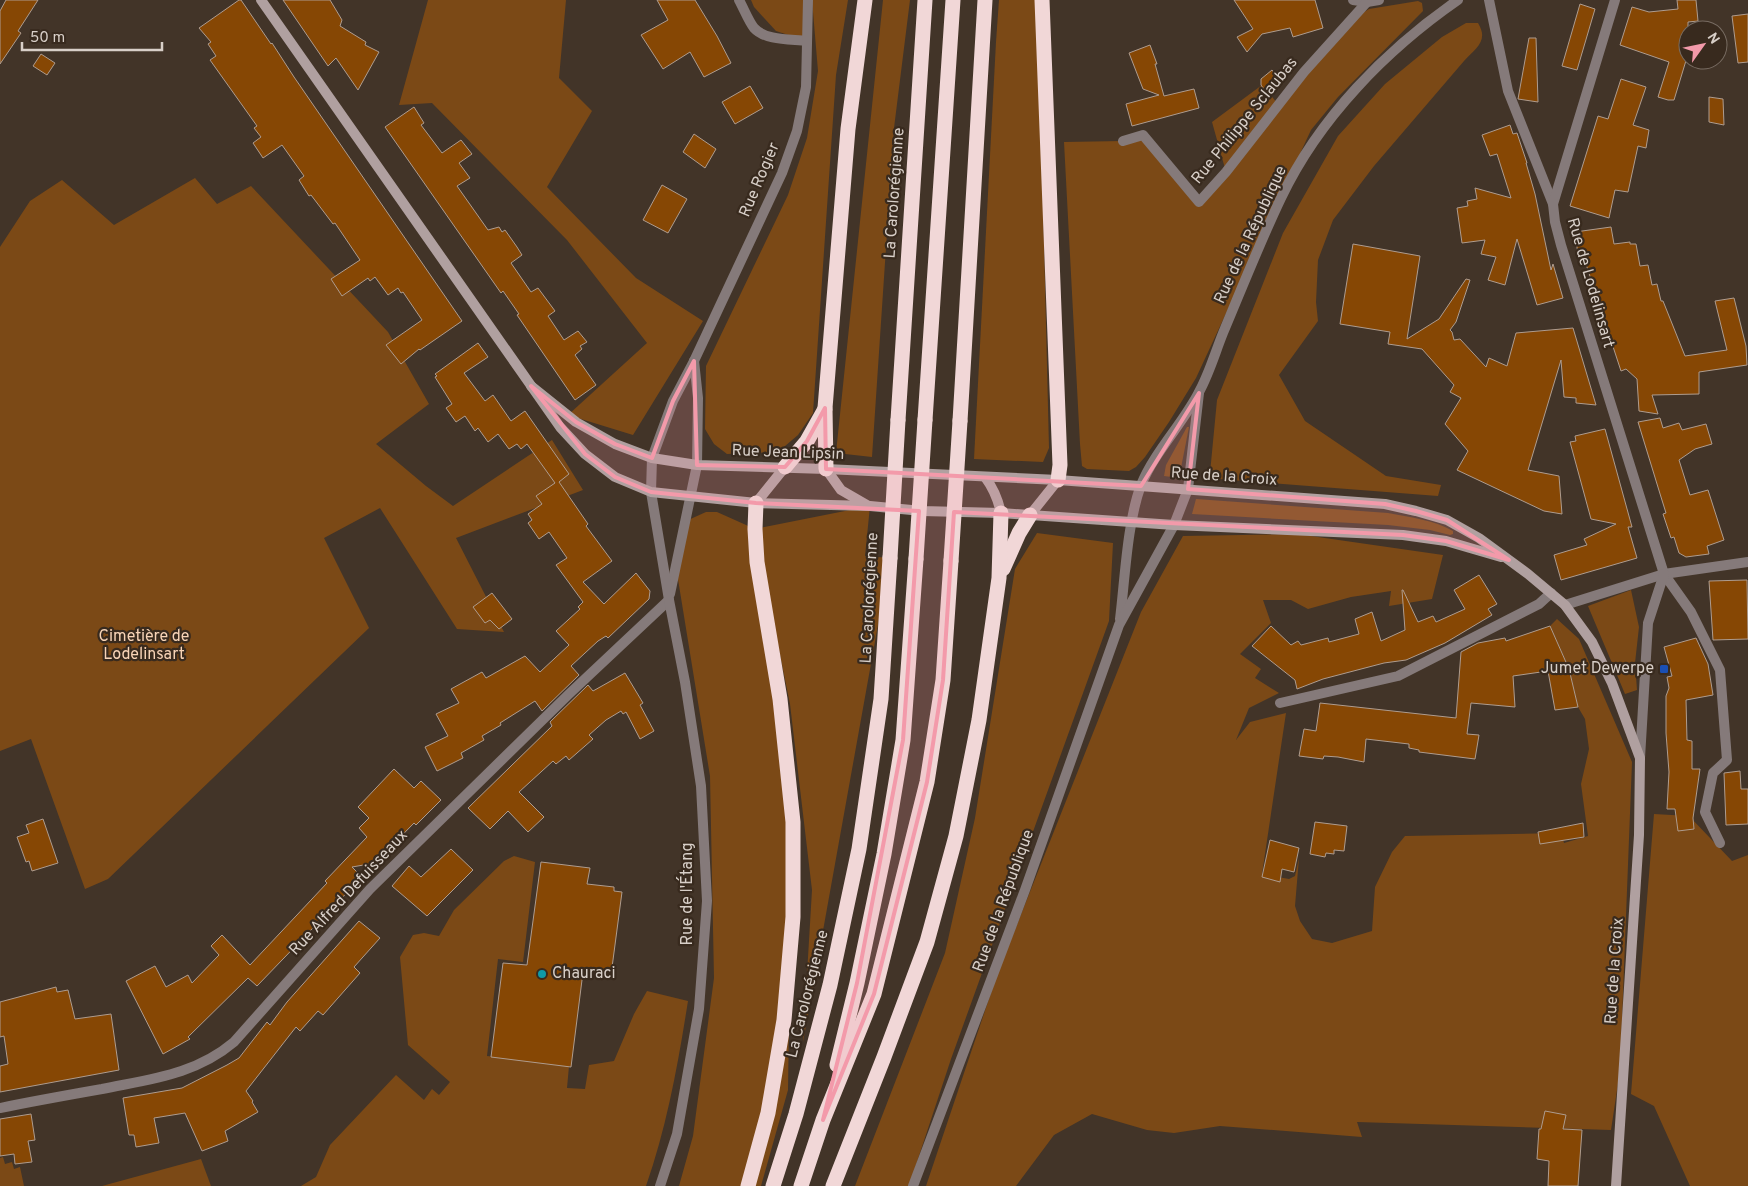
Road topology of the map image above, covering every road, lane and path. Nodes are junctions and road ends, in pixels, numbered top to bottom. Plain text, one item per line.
1 (261, 0) edge
2 (739, 0) edge
3 (808, 0) edge
4 (865, 0) edge
5 (925, 0) edge
6 (953, 0) edge
7 (984, 0) edge
8 (1042, 0) edge
9 (1353, 0) edge
10 (1379, 0) edge
11 (1489, 0) edge
12 (1615, 0) edge
13 (1367, 2) junction
14 (1452, 2) edge
15 (807, 41) junction
16 (1123, 141) dead end
17 (1553, 204) junction
18 (694, 360) junction
19 (532, 386) junction
20 (1199, 393) junction
21 (826, 408) junction
22 (652, 458) junction
23 (696, 465) junction
24 (785, 467) junction
25 (826, 469) junction
26 (923, 474) joint
27 (985, 476) junction
28 (1058, 480) junction
29 (1141, 486) junction
30 (1188, 489) junction
31 (651, 492) junction
32 (691, 497) junction
33 (756, 503) junction
34 (870, 506) junction
35 (1001, 513) junction
36 (1030, 515) junction
37 (1132, 522) junction
38 (1174, 525) junction
39 (1509, 560) junction
40 (1748, 562) edge
41 (1664, 574) junction
42 (999, 578) junction
43 (1551, 593) junction
44 (669, 600) junction
45 (1566, 606) junction
46 (1120, 625) junction
47 (1280, 703) dead end
48 (1640, 758) junction
49 (1720, 844) dead end
50 (0, 1108) edge
51 (823, 1120) junction
52 (660, 1186) edge
53 (748, 1186) edge
54 (773, 1186) edge
55 (801, 1186) edge
56 (833, 1186) edge
57 (913, 1186) edge
58 (1616, 1186) edge

1 - 19 street
2 - 15 street
3 - 15 street, Rue Rogier
4 - 21 highway
5 - 54 highway, La Carolorégienne, bridge
6 - 51 highway, bridge
7 - 51 highway, bridge
8 - 28 highway
9 - 13 street
10 - 13 street
11 - 17 street
12 - 17 street, Rue de Lodelinsart
13 - 16 street, Rue Philippe Sclaubas
14 - 20 street, Rue de la République
15 - 18 street, Rue Rogier
17 - 41 street, Rue de Lodelinsart
18 - 22 street, Rue Rogier
18 - 23 street
19 - 22 street, Rue Jean Lipsin
19 - 31 street
20 - 29 street, Rue de la République
20 - 30 street, Rue de la République
21 - 24 highway
21 - 25 highway
22 - 23 street, Rue Jean Lipsin
22 - 31 street, Rue de l'Étang
23 - 24 street, Rue Jean Lipsin
23 - 32 street, Rue de l'Étang
24 - 25 street, Rue Jean Lipsin
24 - 33 street
25 - 26 street, Rue Jean Lipsin
25 - 34 street
26 - 27 street, Rue de la Croix
27 - 28 street, Rue de la Croix
27 - 35 street
28 - 29 street, Rue de la Croix
28 - 36 street
29 - 30 street, Rue de la Croix
29 - 37 street, Rue de la République
30 - 38 street, Rue de la République
30 - 39 street, Rue de la Croix
31 - 32 street
31 - 44 street, Rue de l'Étang
32 - 33 street
32 - 44 street, Rue de l'Étang
33 - 34 street
33 - 53 highway
34 - 35 street, Rue de la Croix
35 - 36 street, Rue de la Croix
35 - 42 highway
36 - 37 street, Rue de la Croix
36 - 42 highway
37 - 38 street, Rue de la Croix
37 - 46 street, Rue de la République
38 - 39 street, Rue de la Croix
38 - 46 street, Rue de la République
39 - 43 street, Rue de la Croix
40 - 41 street
41 - 45 street
41 - 48 street, Rue de la Croix
41 - 49 street, Rue de Lodelinsart
42 - 56 highway
43 - 45 street, Rue de la Croix
43 - 47 street
44 - 50 street, Rue Alfred Defuisseaux
44 - 52 street, Rue de l'Étang
45 - 48 street, Rue de la Croix
46 - 57 street, Rue de la République
48 - 58 street, Rue de la Croix
51 - 55 highway

